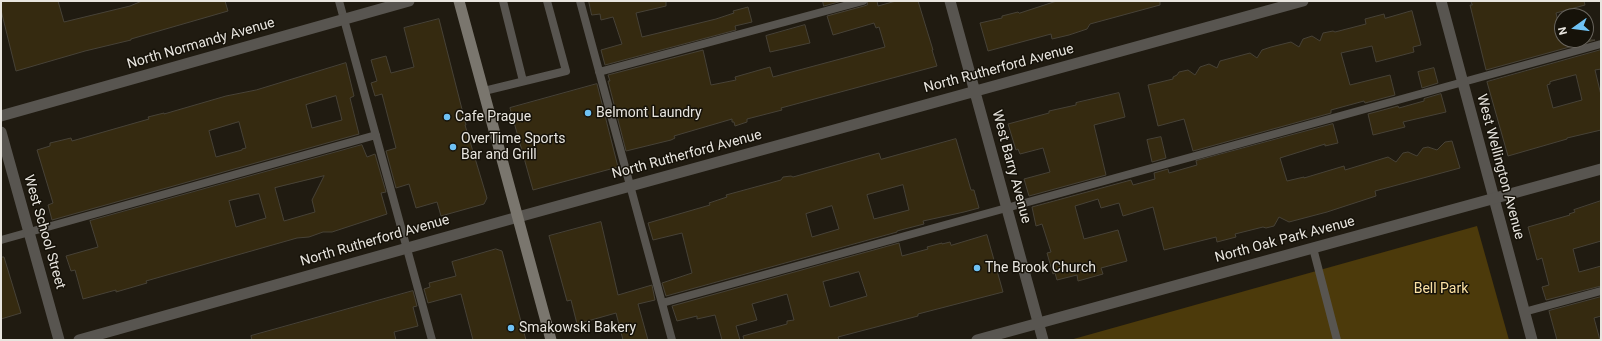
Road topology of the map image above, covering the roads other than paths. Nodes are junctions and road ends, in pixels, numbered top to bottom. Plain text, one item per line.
1 (339, 1) edge
2 (409, 1) edge
3 (459, 1) edge
4 (503, 1) edge
5 (548, 1) edge
6 (580, 1) edge
7 (862, 1) edge
8 (950, 1) edge
9 (1303, 1) edge
10 (1440, 1) edge
11 (344, 20) junction
12 (1601, 44) edge
13 (599, 72) junction
14 (522, 81) junction
15 (1462, 82) junction
16 (484, 91) junction
17 (974, 91) junction
18 (1, 116) edge
19 (1, 132) edge
20 (376, 135) junction
21 (1601, 169) edge
22 (630, 186) junction
23 (1494, 198) junction
24 (1006, 208) junction
25 (518, 216) junction
26 (29, 232) junction
27 (1, 240) edge
28 (407, 248) junction
29 (1313, 248) junction
30 (1601, 291) edge
31 (662, 303) junction
32 (1524, 312) junction
33 (1038, 323) junction
34 (59, 340) edge
35 (79, 340) edge
36 (432, 340) edge
37 (551, 340) edge
38 (672, 340) edge
39 (977, 340) edge
40 (1042, 340) edge
41 (1337, 340) edge
42 (1532, 340) edge

1 - 11 lane
2 - 11 street, North Normandy Avenue
3 - 16 main road
4 - 14 lane
5 - 14 lane
6 - 13 lane
7 - 13 lane
8 - 17 street, West Barry Avenue
9 - 17 street, North Rutherford Avenue
10 - 15 street, West Wellington Avenue
11 - 18 street, North Normandy Avenue
11 - 20 lane
12 - 15 lane
13 - 22 lane
14 - 16 lane
15 - 23 street, West Wellington Avenue
15 - 24 lane
16 - 25 main road
17 - 22 street, North Rutherford Avenue
17 - 24 street, West Barry Avenue
19 - 26 street, West School Street
20 - 26 lane
20 - 28 lane
21 - 23 street, North Oak Park Avenue
22 - 25 street, North Rutherford Avenue
22 - 31 lane
23 - 29 street, North Oak Park Avenue
23 - 32 street, West Wellington Avenue
24 - 31 lane
24 - 33 street, West Barry Avenue
25 - 28 street, North Rutherford Avenue
25 - 37 main road
26 - 27 lane
26 - 34 street, West School Street
28 - 35 street, North Rutherford Avenue
28 - 36 lane
29 - 33 street, North Oak Park Avenue
29 - 41 lane
30 - 32 lane
31 - 38 lane
32 - 42 street, West Wellington Avenue
33 - 39 street, North Oak Park Avenue
33 - 40 street, West Barry Avenue

